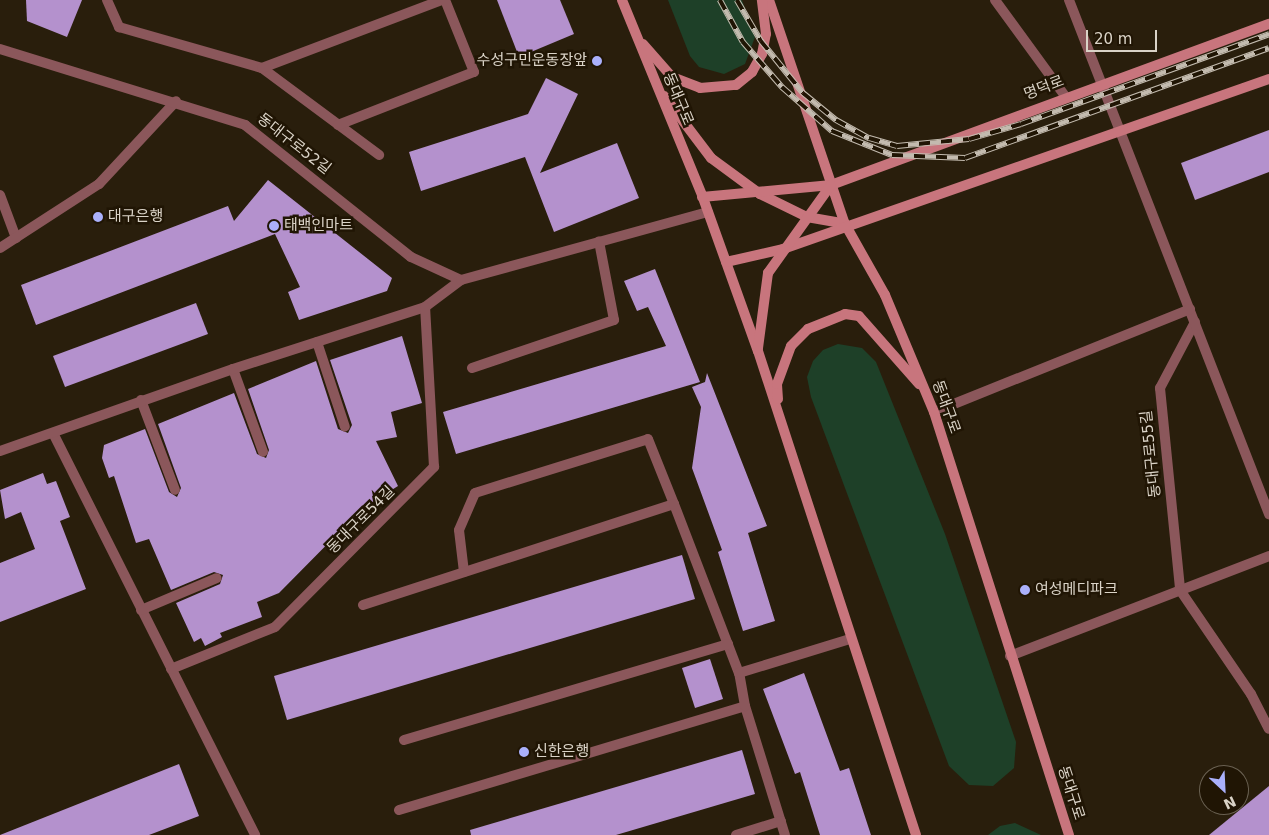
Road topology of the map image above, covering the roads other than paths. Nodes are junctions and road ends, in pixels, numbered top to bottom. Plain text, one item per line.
1 (107, 0) edge
2 (443, 0) edge
3 (622, 0) edge
4 (762, 0) edge
5 (769, 0) edge
6 (995, 0) edge
7 (1069, 0) edge
8 (1269, 24) edge
9 (637, 38) junction
10 (0, 49) edge
11 (262, 68) junction
12 (1269, 79) edge
13 (655, 83) junction
14 (1100, 83) junction
15 (1065, 96) junction
16 (176, 101) junction
17 (338, 125) junction
18 (1122, 129) junction
19 (379, 155) dead end
20 (831, 185) junction
21 (760, 194) junction
22 (0, 195) edge
23 (702, 197) junction
24 (708, 212) junction
25 (807, 216) junction
26 (846, 224) junction
27 (16, 238) junction
28 (599, 241) junction
29 (0, 248) edge
30 (783, 249) junction
31 (726, 262) junction
32 (461, 280) junction
33 (425, 307) junction
34 (1190, 309) junction
35 (1195, 322) junction
36 (317, 342) junction
37 (758, 351) junction
38 (472, 368) dead end
39 (232, 369) junction
40 (924, 391) junction
41 (141, 400) junction
42 (934, 412) junction
43 (778, 413) junction
44 (345, 427) dead end
45 (53, 433) junction
46 (0, 451) edge
47 (263, 452) dead end
48 (175, 490) dead end
49 (674, 504) junction
50 (1269, 514) edge
51 (1269, 556) edge
52 (464, 572) junction
53 (217, 578) dead end
54 (1180, 590) junction
55 (363, 605) dead end
56 (141, 610) junction
57 (850, 639) junction
58 (728, 644) junction
59 (1010, 656) junction
60 (171, 669) junction
61 (739, 673) junction
62 (745, 706) junction
63 (1269, 730) edge
64 (404, 740) dead end
65 (399, 810) dead end
66 (780, 821) junction
67 (255, 835) edge
68 (736, 835) edge
69 (785, 835) edge
70 (916, 835) edge
71 (1069, 835) edge

1 - 11 street
2 - 11 street
2 - 17 street
3 - 9 main road, 동대구로
4 - 9 main road
5 - 20 main road, 동대구로
6 - 15 street
7 - 14 street
8 - 14 main road, 명덕로
9 - 13 main road, 동대구로
10 - 16 street, 동대구로52길
11 - 17 street
12 - 18 main road
13 - 21 main road
13 - 23 main road, 동대구로
14 - 15 main road, 명덕로
14 - 18 street
15 - 20 main road, 명덕로
16 - 27 street
16 - 32 street, 동대구로52길
17 - 19 street
18 - 26 main road
18 - 34 street
20 - 21 main road, 명덕로
20 - 25 main road
20 - 26 main road, 동대구로
21 - 23 main road, 명덕로
21 - 25 main road
22 - 27 street
23 - 24 main road, 동대구로
24 - 28 street
24 - 31 main road, 동대구로
25 - 26 main road
25 - 30 main road
26 - 30 main road
26 - 40 main road, 동대구로
27 - 29 street
28 - 32 street
28 - 38 street
30 - 31 main road
30 - 37 main road
31 - 37 main road, 동대구로
32 - 33 street
33 - 36 street
33 - 60 street, 동대구로54길
34 - 35 street
34 - 42 street
35 - 50 street
35 - 54 street, 동대구로55길
36 - 39 street
36 - 44 street
37 - 43 main road, 동대구로
39 - 41 street
39 - 47 street
40 - 42 main road, 동대구로
40 - 43 main road
41 - 45 street
41 - 48 street
42 - 59 main road, 동대구로
43 - 57 main road, 동대구로
45 - 46 street
45 - 56 street
49 - 52 street
49 - 52 street
49 - 58 street
51 - 54 street
52 - 55 street
53 - 56 street
54 - 59 street
54 - 63 street, 동대구로55길
56 - 60 street
57 - 61 street
57 - 70 main road, 동대구로
58 - 61 street
58 - 64 street
59 - 71 main road, 동대구로
60 - 67 street
61 - 62 street
62 - 65 street
62 - 66 street
66 - 68 street
66 - 69 street

